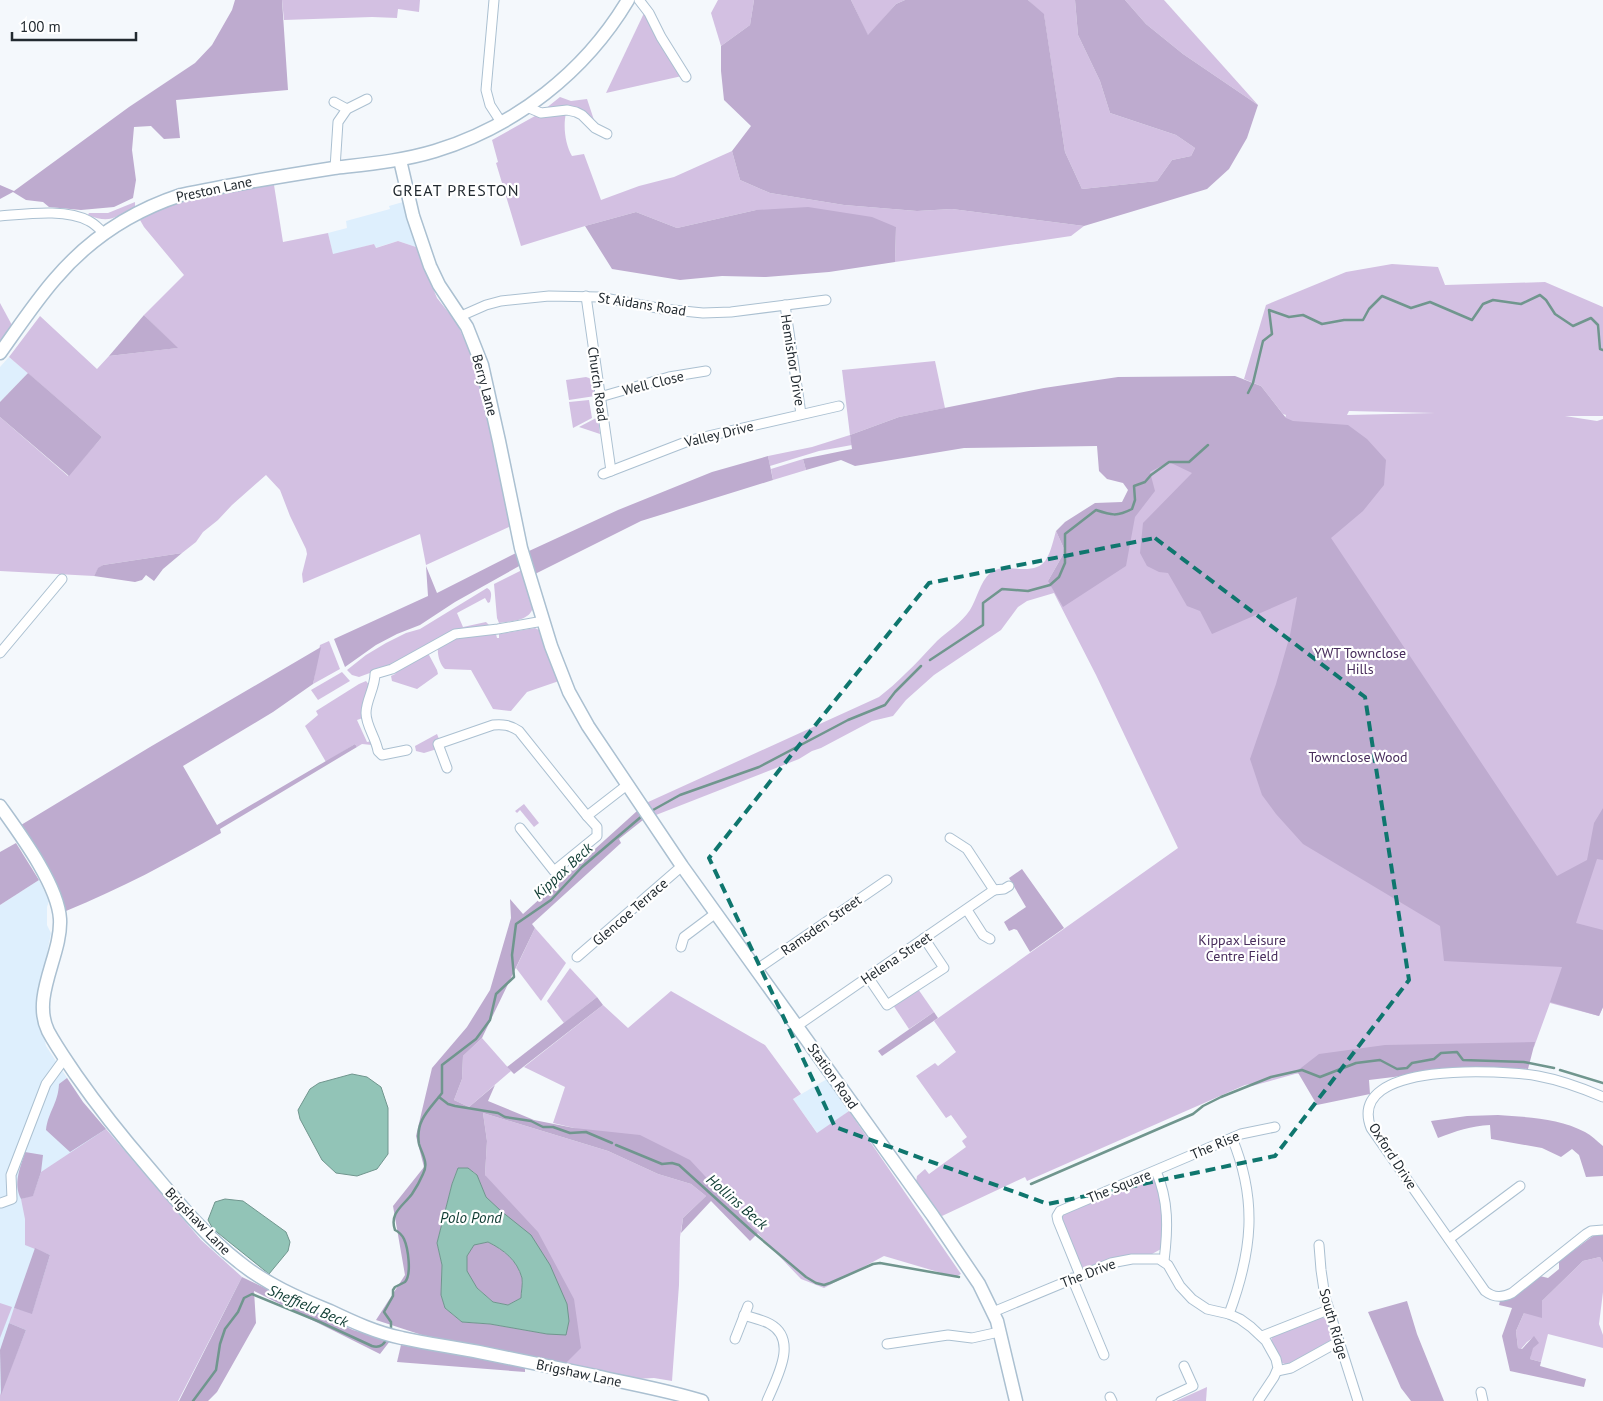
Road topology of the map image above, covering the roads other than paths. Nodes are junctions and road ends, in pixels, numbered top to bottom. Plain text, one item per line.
1 (494, 0) edge
2 (628, 0) edge
3 (640, 0) edge
4 (686, 77) dead end
5 (367, 99) dead end
6 (334, 102) dead end
7 (527, 107) junction
8 (347, 109) junction
9 (500, 122) junction
10 (607, 134) dead end
11 (400, 160) junction
12 (335, 168) junction
13 (0, 216) edge
14 (104, 233) junction
15 (586, 296) junction
16 (826, 300) dead end
17 (785, 305) junction
18 (461, 316) junction
19 (0, 353) edge
20 (706, 371) dead end
21 (600, 397) junction
22 (839, 406) dead end
23 (801, 414) junction
24 (607, 473) joint
25 (62, 579) dead end
26 (543, 621) junction
27 (0, 653) edge
28 (407, 750) dead end
29 (447, 768) dead end
30 (616, 768) joint
31 (627, 785) junction
32 (0, 806) edge
33 (587, 816) junction
34 (520, 828) dead end
35 (950, 838) dead end
36 (682, 866) junction
37 (887, 880) dead end
38 (1009, 886) dead end
39 (994, 890) junction
40 (967, 910) junction
41 (716, 913) junction
42 (924, 938) junction
43 (990, 939) dead end
44 (681, 947) dead end
45 (577, 957) dead end
46 (756, 970) junction
47 (868, 977) junction
48 (797, 1026) junction
49 (65, 1058) junction
50 (1603, 1097) edge
51 (1275, 1127) dead end
52 (1232, 1138) junction
53 (1156, 1171) junction
54 (1520, 1186) dead end
55 (1, 1203) edge
56 (1603, 1230) edge
57 (1449, 1239) junction
58 (1319, 1244) dead end
59 (1164, 1261) junction
60 (1076, 1277) junction
61 (1328, 1310) junction
62 (993, 1312) junction
63 (1229, 1314) junction
64 (1000, 1332) junction
65 (1262, 1336) junction
66 (735, 1339) dead end
67 (1338, 1342) junction
68 (887, 1344) dead end
69 (1104, 1355) dead end
70 (1184, 1366) dead end
71 (1277, 1371) junction
72 (702, 1401) edge
73 (767, 1401) edge
74 (1014, 1401) edge
75 (1161, 1401) edge
76 (1258, 1401) edge
77 (1358, 1401) edge

1 - 9 street
2 - 7 street, Preston Lane
3 - 4 street
5 - 8 street
6 - 8 street
7 - 9 street, Preston Lane
7 - 10 street
8 - 12 street
9 - 11 street, Preston Lane
11 - 12 street, Preston Lane
11 - 18 street, Berry Lane
12 - 14 street, Preston Lane
13 - 14 street
14 - 19 street, Preston Lane
15 - 17 street, St Aidans Road
15 - 18 street, St Aidans Road
15 - 21 street, Church Road
16 - 17 street, St Aidans Road
17 - 23 street, Hemishor Drive
18 - 26 street, Berry Lane
20 - 21 street, Well Close
21 - 24 street, Church Road
22 - 23 street, Valley Drive
23 - 24 street, Valley Drive
25 - 27 street
26 - 28 street
26 - 30 street, Berry Lane
29 - 33 street
30 - 31 street, Station Road
31 - 33 street
31 - 36 street, Station Road
32 - 49 street, Brigshaw Lane
33 - 34 street
35 - 39 street
36 - 41 street, Station Road
36 - 45 street, Glencoe Terrace
37 - 46 street, Ramsden Street
38 - 39 street
39 - 40 street, Helena Street
40 - 42 street, Helena Street
40 - 43 street
41 - 44 street
41 - 46 street, Station Road
42 - 47 street, Helena Street
42 - 47 street
46 - 48 street, Station Road
47 - 48 street, Helena Street
48 - 62 street, Station Road
49 - 55 street
49 - 72 street, Brigshaw Lane
50 - 57 street, Oxford Drive
51 - 52 street, The Rise
52 - 53 street, The Rise
52 - 63 street
53 - 59 street, The Square
53 - 60 street, The Square
54 - 57 street
56 - 57 street, Oxford Drive
58 - 61 street, South Ridge
59 - 60 street, The Drive
59 - 63 street
60 - 62 street, The Drive
60 - 69 street
61 - 65 street
61 - 67 street, South Ridge
62 - 64 street, Station Road
63 - 65 street
64 - 68 street
64 - 74 street, Station Road
65 - 71 street
66 - 73 street
67 - 71 street
67 - 77 street, South Ridge
70 - 75 street
71 - 76 street

